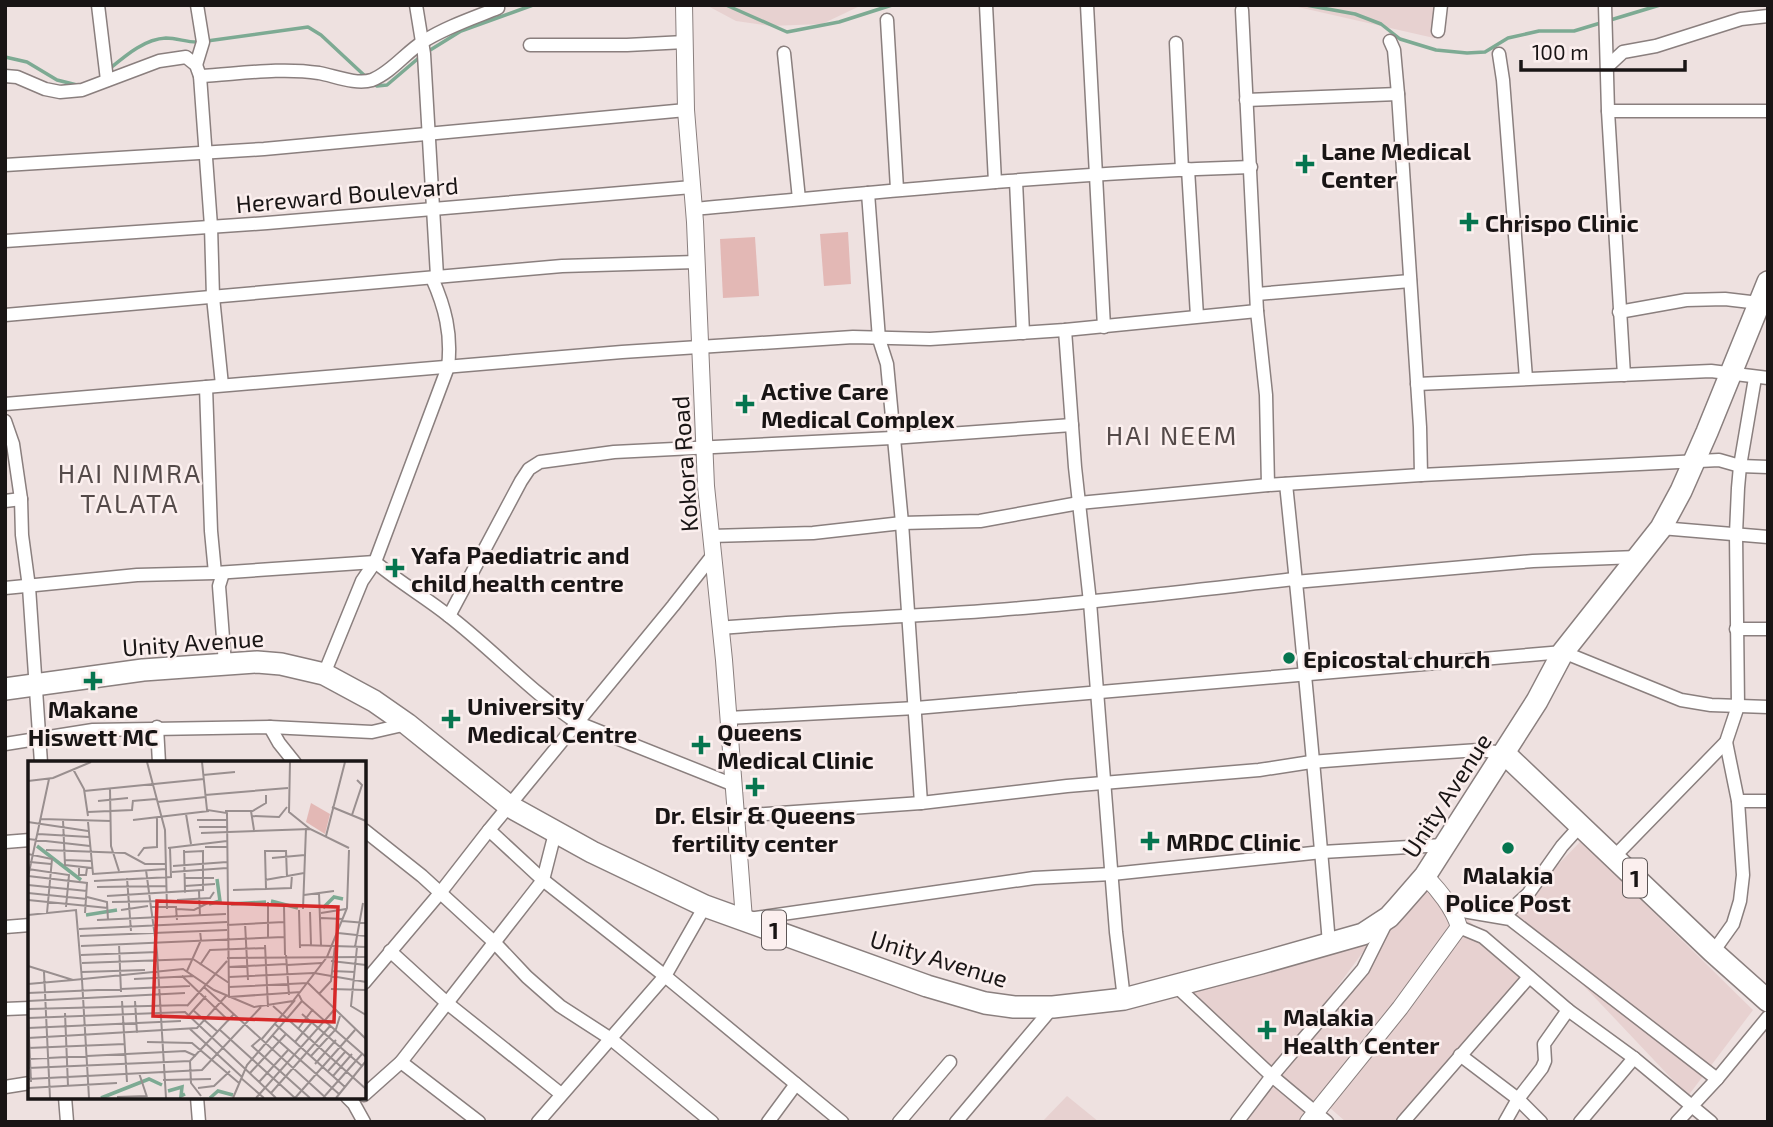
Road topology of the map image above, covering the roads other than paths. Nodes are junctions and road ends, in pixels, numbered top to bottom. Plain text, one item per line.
1 (98, 5) edge
2 (197, 5) edge
3 (416, 5) edge
4 (684, 5) edge
5 (986, 5) edge
6 (1087, 5) edge
7 (1441, 5) edge
8 (1605, 5) edge
9 (498, 8) dead end
10 (1242, 10) dead end
11 (1768, 16) edge
12 (887, 20) dead end
13 (1438, 31) dead end
14 (1390, 41) dead end
15 (422, 42) junction
16 (685, 42) junction
17 (1176, 43) dead end
18 (530, 45) dead end
19 (784, 53) dead end
20 (1499, 54) dead end
21 (1608, 66) junction
22 (198, 70) junction
23 (5, 76) edge
24 (107, 80) junction
25 (1398, 94) junction
26 (1246, 100) junction
27 (686, 110) junction
28 (1608, 111) junction
29 (1768, 111) edge
30 (428, 133) junction
31 (205, 153) junction
32 (5, 165) edge
33 (1251, 167) junction
34 (1185, 169) junction
35 (1097, 174) junction
36 (1016, 181) junction
37 (995, 182) junction
38 (692, 187) junction
39 (897, 189) junction
40 (868, 193) junction
41 (799, 200) junction
42 (432, 207) junction
43 (694, 209) junction
44 (211, 226) junction
45 (5, 241) edge
46 (696, 262) junction
47 (434, 277) junction
48 (1410, 281) junction
49 (1768, 282) edge
50 (1257, 294) junction
51 (213, 297) junction
52 (1759, 303) junction
53 (1257, 311) junction
54 (1619, 312) junction
55 (5, 315) edge
56 (1197, 316) junction
57 (1104, 327) junction
58 (1065, 330) junction
59 (1023, 333) junction
60 (879, 338) junction
61 (700, 349) junction
62 (448, 366) junction
63 (1732, 373) junction
64 (1624, 375) junction
65 (1526, 378) junction
66 (1761, 378) edge
67 (1417, 384) junction
68 (222, 385) junction
69 (206, 387) junction
70 (5, 404) edge
71 (5, 421) edge
72 (1072, 425) junction
73 (892, 438) junction
74 (704, 447) junction
75 (1693, 462) junction
76 (1740, 466) junction
77 (1768, 467) edge
78 (1421, 475) junction
79 (1286, 484) junction
80 (1268, 485) junction
81 (21, 499) junction
82 (5, 500) edge
83 (1079, 503) junction
84 (902, 523) junction
85 (1661, 528) junction
86 (1736, 534) junction
87 (711, 536) junction
88 (1768, 537) edge
89 (713, 555) junction
90 (1637, 557) junction
91 (375, 562) junction
92 (219, 573) junction
93 (1295, 581) junction
94 (29, 587) junction
95 (5, 588) edge
96 (1090, 602) junction
97 (449, 615) junction
98 (908, 615) junction
99 (720, 628) junction
100 (1737, 628) junction
101 (1768, 629) edge
102 (1563, 652) junction
103 (225, 664) junction
104 (324, 674) junction
105 (1306, 674) junction
106 (36, 684) junction
107 (5, 689) edge
108 (1096, 692) junction
109 (1738, 706) junction
110 (1768, 706) edge
111 (916, 708) junction
112 (728, 718) junction
113 (576, 722) junction
114 (407, 724) junction
115 (157, 727) junction
116 (270, 727) junction
117 (38, 738) junction
118 (1726, 742) junction
119 (5, 744) edge
120 (1504, 753) junction
121 (41, 761) edge
122 (159, 761) edge
123 (293, 761) edge
124 (1311, 762) junction
125 (1104, 783) junction
126 (734, 785) junction
127 (1738, 801) junction
128 (1768, 801) edge
129 (920, 803) junction
130 (509, 806) junction
131 (737, 816) junction
132 (1580, 826) junction
133 (489, 830) junction
134 (366, 832) edge
135 (555, 833) junction
136 (28, 840) edge
137 (5, 842) edge
138 (1444, 845) junction
139 (1322, 852) junction
140 (1614, 857) junction
141 (1112, 874) junction
142 (1425, 876) junction
143 (543, 880) junction
144 (440, 893) junction
145 (705, 906) junction
146 (1451, 909) junction
147 (1504, 916) junction
148 (1389, 917) junction
149 (744, 919) junction
150 (28, 925) edge
151 (5, 927) edge
152 (1459, 928) junction
153 (494, 942) junction
154 (1329, 943) junction
155 (390, 951) junction
156 (1713, 952) junction
157 (666, 976) junction
158 (1529, 977) junction
159 (366, 981) edge
160 (1176, 986) junction
161 (1124, 999) junction
162 (1768, 1001) edge
163 (447, 1003) junction
164 (1053, 1007) junction
165 (28, 1008) edge
166 (5, 1009) edge
167 (1568, 1010) junction
168 (1768, 1017) edge
169 (611, 1039) junction
170 (1460, 1055) junction
171 (1634, 1058) junction
172 (401, 1062) junction
173 (950, 1062) dead end
174 (1272, 1076) junction
175 (1717, 1079) junction
176 (28, 1083) edge
177 (796, 1084) junction
178 (5, 1087) edge
179 (366, 1090) edge
180 (561, 1094) junction
181 (65, 1099) edge
182 (197, 1099) edge
183 (356, 1099) edge
184 (1518, 1099) junction
185 (1692, 1106) junction
186 (1317, 1119) edge
187 (67, 1122) edge
188 (199, 1122) edge
189 (365, 1122) edge
190 (479, 1122) edge
191 (538, 1122) edge
192 (712, 1122) edge
193 (768, 1122) edge
194 (842, 1122) edge
195 (899, 1122) edge
196 (956, 1122) edge
197 (1237, 1122) edge
198 (1403, 1122) edge
199 (1505, 1122) edge
200 (1541, 1122) edge
201 (1580, 1122) edge
202 (1677, 1122) edge
203 (1711, 1122) edge

1 - 24 street
2 - 22 street
3 - 15 street
4 - 16 street, Kokora Road
5 - 37 street
6 - 35 street
7 - 13 street
8 - 21 street
9 - 15 street
10 - 26 street
11 - 21 street
12 - 39 street
14 - 25 street
15 - 22 street
15 - 30 street
16 - 18 street
16 - 27 street, Kokora Road
17 - 34 street
19 - 41 street
20 - 65 street
21 - 28 street
22 - 24 street
22 - 31 street
23 - 24 street
25 - 26 street
25 - 48 street
26 - 33 street
27 - 30 street
27 - 38 street, Kokora Road
28 - 29 street
28 - 54 street
30 - 31 street
30 - 42 street
31 - 32 street
31 - 44 street
33 - 34 street
33 - 50 street
34 - 35 street
34 - 56 street
35 - 36 street
35 - 57 street
36 - 37 street
36 - 59 street
37 - 39 street
38 - 42 street, Hereward Boulevard
38 - 43 street, Kokora Road
39 - 40 street
40 - 41 street
40 - 60 street
41 - 43 street
42 - 44 street, Hereward Boulevard
42 - 47 street
43 - 46 street, Kokora Road
44 - 45 street, Hereward Boulevard
44 - 51 street
46 - 47 street
46 - 61 street, Kokora Road
47 - 51 street
47 - 62 street
48 - 50 street
48 - 67 street
49 - 52 main road, Unity Avenue
50 - 53 street
51 - 55 street
51 - 68 street
52 - 54 street
52 - 63 main road, Unity Avenue
53 - 56 street
53 - 80 street
54 - 64 street
56 - 57 street
57 - 58 street
58 - 59 street
58 - 72 street
59 - 60 street
60 - 61 street
60 - 73 street
61 - 62 street
61 - 74 street, Kokora Road
62 - 68 street
62 - 91 street
63 - 64 street
63 - 66 street
63 - 75 main road, Unity Avenue
64 - 65 street
65 - 67 street
66 - 76 street
67 - 78 street
68 - 69 street
69 - 70 street
69 - 92 street
71 - 81 street
72 - 73 street
72 - 83 street
73 - 74 street
73 - 84 street
74 - 87 street, Kokora Road
74 - 97 street
75 - 76 street
75 - 78 street
75 - 85 main road, Unity Avenue
76 - 77 street
76 - 86 street
78 - 79 street
79 - 80 street
79 - 93 street
80 - 83 street
81 - 82 street
81 - 94 street
83 - 84 street
83 - 96 street
84 - 87 street
84 - 98 street
85 - 86 street
85 - 90 main road, Unity Avenue
86 - 88 street
86 - 100 street
87 - 89 street, Kokora Road
89 - 99 street, Kokora Road
89 - 113 street
90 - 93 street
90 - 102 main road, Unity Avenue
91 - 92 street
91 - 97 street
91 - 104 street
92 - 94 street
92 - 103 street
93 - 96 street
93 - 105 street
94 - 95 street
94 - 106 street
96 - 98 street
96 - 108 street
97 - 113 street
98 - 99 street
98 - 111 street
99 - 112 street, Kokora Road
100 - 101 street
100 - 109 street
102 - 105 street
102 - 109 street
102 - 120 main road, Unity Avenue
103 - 104 main road, Unity Avenue / 1
103 - 106 main road, Unity Avenue / 1
104 - 114 main road, Unity Avenue / 1
105 - 108 street
105 - 124 street
106 - 107 main road, Unity Avenue / 1
106 - 117 street
108 - 111 street
108 - 125 street
109 - 110 street
109 - 118 street
111 - 112 street
111 - 129 street
112 - 126 street, Kokora Road
113 - 126 street
113 - 130 street
114 - 116 street
114 - 130 main road, Unity Avenue / 1
115 - 116 street
115 - 117 street
115 - 122 street
116 - 123 street
117 - 119 street
117 - 121 street
118 - 127 street
118 - 140 street
120 - 124 street
120 - 132 main road, 1
120 - 138 main road, Unity Avenue / 1
124 - 125 street
124 - 139 street
125 - 129 street
125 - 141 street
126 - 131 street, Kokora Road
127 - 128 street
127 - 156 street
129 - 131 street
130 - 133 street
130 - 135 main road, Unity Avenue / 1
131 - 149 street, Kokora Road
132 - 140 main road, 1
132 - 147 street
133 - 143 street
133 - 144 street
134 - 144 street
135 - 143 street
135 - 145 main road, Unity Avenue / 1
136 - 137 street
138 - 139 street
138 - 142 main road, Unity Avenue / 1
139 - 141 street
139 - 154 street
140 - 156 main road, 1
141 - 149 street
141 - 161 street
142 - 146 street
142 - 148 main road, Unity Avenue / 1
143 - 153 street
143 - 157 street
144 - 153 street
144 - 155 street
145 - 149 main road, Unity Avenue / 1
145 - 157 street
146 - 147 street
146 - 152 street
147 - 175 street
148 - 154 main road, Unity Avenue / 1
148 - 174 street
149 - 164 main road, Unity Avenue / 1
150 - 151 street
152 - 158 street
152 - 186 street
153 - 163 street
153 - 169 street
154 - 160 main road, Unity Avenue / 1
155 - 159 street
155 - 163 street
156 - 162 main road, 1
157 - 169 street
157 - 177 street
158 - 167 street
158 - 170 street
160 - 161 main road, Unity Avenue / 1
160 - 174 street
161 - 164 main road, Unity Avenue / 1
163 - 172 street
163 - 180 street
164 - 196 street
165 - 166 street
167 - 171 street
167 - 184 street
168 - 175 street
169 - 180 street
169 - 192 street
170 - 184 street
170 - 198 street
171 - 185 street
171 - 201 street
172 - 179 street
172 - 190 street
173 - 195 street
174 - 186 street
174 - 197 street
175 - 185 street
176 - 178 street
177 - 193 street
177 - 194 street
180 - 191 street
181 - 187 street
182 - 188 street
183 - 189 street
184 - 199 street
184 - 200 street
185 - 202 street
185 - 203 street

